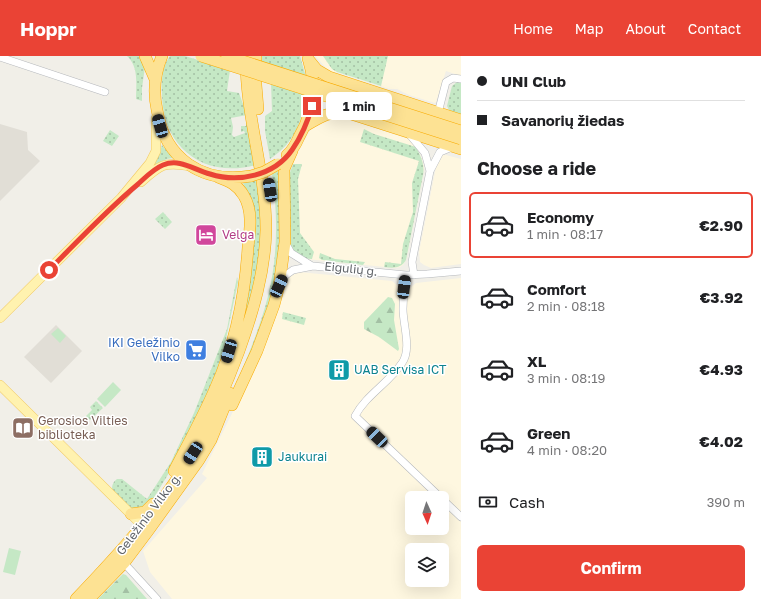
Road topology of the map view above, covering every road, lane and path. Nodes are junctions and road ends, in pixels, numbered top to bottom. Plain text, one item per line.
1 (145, 56) edge
2 (162, 56) edge
3 (201, 56) edge
4 (227, 56) edge
5 (246, 56) edge
6 (256, 56) edge
7 (0, 57) edge
8 (308, 58) edge
9 (155, 79) junction
10 (461, 79) edge
11 (105, 92) dead end
12 (156, 105) junction
13 (438, 113) junction
14 (461, 120) edge
15 (305, 126) junction
16 (407, 131) junction
17 (461, 131) edge
18 (458, 145) edge
19 (292, 151) junction
20 (190, 166) junction
21 (430, 171) junction
22 (218, 177) junction
23 (267, 190) junction
24 (121, 198) junction
25 (285, 242) junction
26 (313, 266) junction
27 (461, 271) edge
28 (406, 275) junction
29 (414, 275) junction
30 (279, 286) junction
31 (0, 318) edge
32 (0, 385) edge
33 (216, 389) junction
34 (207, 436) junction
35 (176, 479) junction
36 (435, 491) edge
37 (155, 501) junction
38 (449, 505) edge
39 (131, 514) junction
40 (461, 516) edge
41 (145, 528) junction
42 (126, 565) junction
43 (76, 599) edge
44 (89, 599) edge
45 (157, 599) edge

1 - 9 highway
2 - 9 highway
3 - 18 highway, bridge
4 - 17 highway, bridge
5 - 23 highway
6 - 23 highway
7 - 11 street
8 - 13 highway
8 - 15 highway
9 - 12 highway
10 - 13 street
12 - 20 highway
12 - 24 main road
13 - 14 highway
15 - 16 highway
15 - 19 highway
16 - 18 highway
16 - 21 street
18 - 21 street
19 - 22 highway, bridge
19 - 25 highway
20 - 22 highway
20 - 24 main road
21 - 29 street
22 - 33 highway
23 - 34 highway, Geležinio Vilko g.
24 - 31 main road
25 - 26 street, Eigulių g.
25 - 30 highway
26 - 28 street, Eigulių g.
26 - 30 street, Eigulių g.
27 - 29 street, Eigulių g.
28 - 29 street, Eigulių g.
28 - 36 street
30 - 34 highway
32 - 39 main road
33 - 34 highway
33 - 37 highway
34 - 35 highway, Geležinio Vilko g.
34 - 41 highway, Geležinio Vilko g.
35 - 37 highway
35 - 41 highway, Geležinio Vilko g.
37 - 39 highway
38 - 40 street
39 - 41 main road
41 - 42 highway, Geležinio Vilko g.
41 - 43 highway, Geležinio Vilko g.
42 - 44 highway, Geležinio Vilko g.
42 - 45 street

